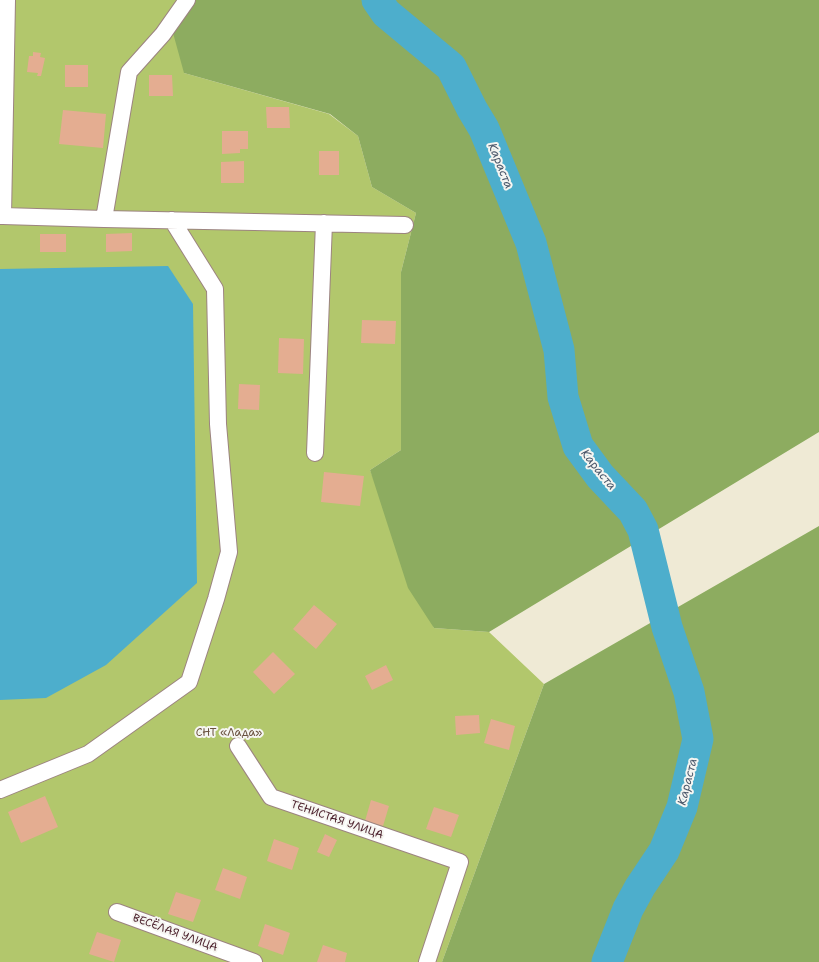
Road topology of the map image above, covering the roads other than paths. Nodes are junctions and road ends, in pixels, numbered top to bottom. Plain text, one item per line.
1 (7, 0) edge
2 (187, 0) edge
3 (2, 216) edge
4 (104, 219) junction
5 (172, 220) junction
6 (324, 223) junction
7 (405, 225) dead end
8 (315, 452) dead end
9 (238, 746) dead end
10 (0, 790) edge
11 (117, 912) dead end
12 (254, 962) edge
13 (428, 962) edge

1 - 3 street
2 - 4 street
3 - 4 street
4 - 5 street
5 - 6 street
5 - 10 street
6 - 7 street
6 - 8 street
9 - 13 street, ТЕНИСТАЯ УЛИЦА
11 - 12 street, ВЕСЁЛАЯ УЛИЦА

